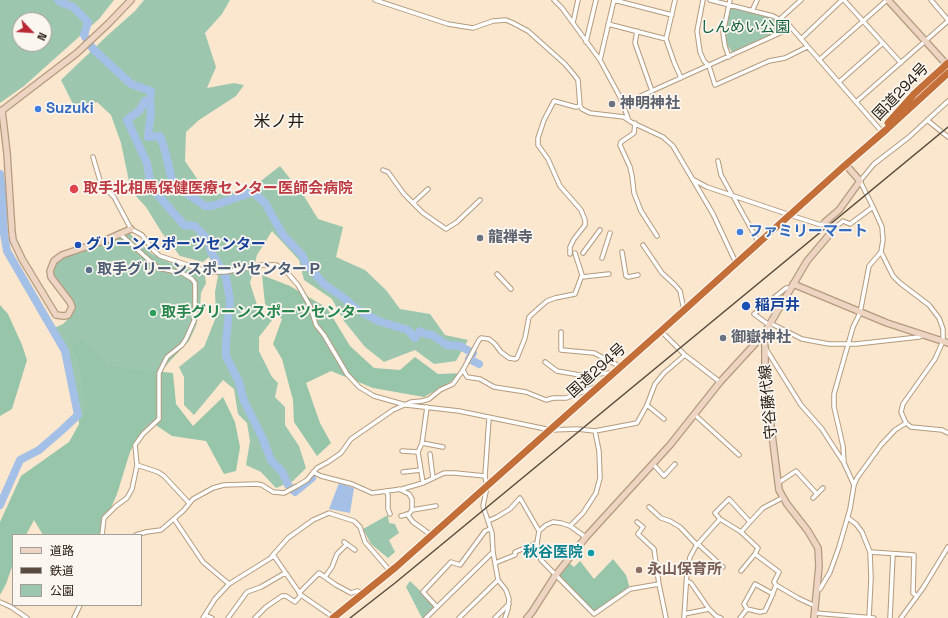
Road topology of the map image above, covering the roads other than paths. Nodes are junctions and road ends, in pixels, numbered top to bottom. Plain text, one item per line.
1 (132, 0) edge
2 (375, 0) edge
3 (554, 0) edge
4 (578, 0) edge
5 (596, 0) edge
6 (614, 0) edge
7 (675, 0) edge
8 (703, 0) edge
9 (710, 0) edge
10 (730, 0) edge
11 (757, 0) edge
12 (801, 0) edge
13 (843, 0) edge
14 (887, 0) edge
15 (931, 0) edge
16 (729, 5) junction
17 (752, 11) junction
18 (672, 15) junction
19 (780, 19) junction
20 (948, 21) edge
21 (863, 22) junction
22 (573, 23) junction
23 (608, 24) junction
24 (791, 28) junction
25 (637, 31) junction
26 (666, 39) junction
27 (801, 39) junction
28 (586, 42) junction
29 (925, 42) junction
30 (883, 43) junction
31 (807, 47) junction
32 (730, 57) junction
33 (600, 60) junction
34 (819, 60) junction
35 (900, 63) junction
36 (947, 65) edge
37 (709, 66) junction
38 (948, 73) edge
39 (681, 78) junction
40 (839, 82) junction
41 (652, 91) junction
42 (948, 101) edge
43 (856, 102) junction
44 (623, 104) junction
45 (580, 106) junction
46 (1, 111) edge
47 (628, 118) junction
48 (926, 120) junction
49 (635, 123) junction
50 (882, 132) junction
51 (948, 137) edge
52 (93, 157) dead end
53 (718, 161) dead end
54 (846, 164) junction
55 (383, 170) dead end
56 (694, 180) junction
57 (860, 181) junction
58 (428, 189) dead end
59 (732, 194) junction
60 (480, 200) dead end
61 (413, 203) junction
62 (873, 207) junction
63 (790, 215) junction
64 (826, 222) junction
65 (131, 229) junction
66 (600, 230) dead end
67 (610, 233) dead end
68 (830, 233) junction
69 (120, 234) junction
70 (658, 236) dead end
71 (759, 243) junction
72 (643, 245) dead end
73 (622, 252) dead end
74 (881, 252) junction
75 (575, 253) dead end
76 (583, 253) dead end
77 (570, 254) dead end
78 (602, 258) dead end
79 (736, 263) junction
80 (498, 274) dead end
81 (609, 274) dead end
82 (638, 275) dead end
83 (582, 277) junction
84 (792, 286) junction
85 (511, 289) dead end
86 (684, 310) junction
87 (860, 313) junction
88 (770, 324) junction
89 (662, 331) junction
90 (561, 332) dead end
91 (764, 334) junction
92 (924, 335) junction
93 (945, 342) edge
94 (848, 345) junction
95 (765, 348) junction
96 (685, 355) junction
97 (545, 362) dead end
98 (621, 367) junction
99 (463, 370) junction
100 (613, 373) junction
101 (720, 382) junction
102 (600, 385) junction
103 (406, 404) junction
104 (647, 404) junction
105 (426, 407) junction
106 (694, 414) junction
107 (489, 418) junction
108 (664, 419) dead end
109 (906, 423) junction
110 (550, 430) junction
111 (595, 430) junction
112 (948, 433) edge
113 (422, 443) junction
114 (443, 447) dead end
115 (402, 451) dead end
116 (418, 452) junction
117 (430, 454) dead end
118 (739, 455) dead end
119 (844, 463) junction
120 (653, 464) junction
121 (675, 464) dead end
122 (137, 465) junction
123 (422, 470) junction
124 (313, 472) junction
125 (403, 472) dead end
126 (485, 476) junction
127 (433, 478) junction
128 (424, 483) junction
129 (778, 483) junction
130 (854, 484) junction
131 (486, 487) junction
132 (823, 488) dead end
133 (398, 489) junction
134 (386, 491) junction
135 (817, 494) junction
136 (782, 498) junction
137 (813, 498) dead end
138 (189, 503) junction
139 (436, 506) dead end
140 (649, 507) dead end
141 (412, 510) junction
142 (390, 514) dead end
143 (407, 514) junction
144 (401, 516) dead end
145 (848, 518) junction
146 (174, 519) junction
147 (720, 519) junction
148 (488, 521) junction
149 (636, 522) dead end
150 (750, 522) junction
151 (570, 526) junction
152 (490, 529) junction
153 (539, 531) junction
154 (741, 532) junction
155 (102, 534) edge
156 (139, 534) edge
157 (432, 536) junction
158 (584, 536) dead end
159 (537, 543) junction
160 (697, 544) junction
161 (948, 548) edge
162 (355, 550) dead end
163 (492, 552) junction
164 (870, 552) junction
165 (755, 554) junction
166 (893, 554) junction
167 (272, 556) junction
168 (495, 563) junction
169 (722, 567) dead end
170 (741, 571) dead end
171 (391, 572) junction
172 (285, 573) junction
173 (555, 576) junction
174 (325, 577) junction
175 (498, 580) junction
176 (687, 581) junction
177 (229, 584) junction
178 (659, 584) junction
179 (776, 585) junction
180 (816, 590) junction
181 (300, 594) junction
182 (364, 594) junction
183 (773, 594) junction
184 (916, 596) junction
185 (0, 602) edge
186 (509, 604) junction
187 (80, 606) edge
188 (815, 606) junction
189 (437, 607) junction
190 (747, 608) junction
191 (709, 609) junction
192 (815, 615) edge
193 (204, 616) edge
194 (684, 616) edge
195 (27, 618) edge
196 (74, 618) edge
197 (212, 618) edge
198 (228, 618) edge
199 (255, 618) edge
200 (334, 618) edge
201 (426, 618) edge
202 (460, 618) edge
203 (495, 618) edge
204 (505, 618) edge
205 (527, 618) edge
206 (666, 618) edge
207 (721, 618) edge
208 (740, 618) edge
209 (871, 618) edge
210 (890, 618) edge
211 (900, 618) edge

1 - 46 street
2 - 45 street
3 - 22 street
4 - 22 street
5 - 28 street
6 - 18 street
6 - 23 street
7 - 18 street
8 - 37 street
9 - 16 street
10 - 16 street
11 - 17 street
12 - 19 street
13 - 21 street
13 - 27 street
14 - 21 street
14 - 29 street
15 - 20 street
16 - 17 street
16 - 32 street
17 - 19 street
18 - 26 street
19 - 24 street
20 - 29 street
21 - 30 street
21 - 34 street
22 - 28 street
23 - 25 street
23 - 33 street
24 - 27 street
24 - 32 street
25 - 26 street
25 - 41 street
26 - 39 street
27 - 31 street
28 - 33 street
29 - 35 street
29 - 36 street
30 - 35 street
30 - 40 street
31 - 34 street
31 - 37 street
32 - 37 street
33 - 44 street
34 - 40 street
35 - 43 street
36 - 50 highway, 国道294号
37 - 39 street
38 - 50 highway, 国道294号
39 - 41 street
40 - 43 street
41 - 44 street
42 - 48 street
43 - 50 street
44 - 47 street
45 - 47 street
45 - 77 street
46 - 69 street
47 - 49 street
48 - 51 street
48 - 57 street
49 - 56 street
49 - 70 street
50 - 54 highway, 国道294号
52 - 65 street
53 - 59 street
54 - 57 street
54 - 63 highway, 国道294号
55 - 61 street
56 - 59 street
56 - 79 street
57 - 62 street
57 - 64 street
58 - 61 street
59 - 63 street
59 - 71 street
60 - 61 street
62 - 68 street
62 - 74 street
63 - 64 street
63 - 71 highway, 国道294号
64 - 68 street
65 - 69 street
65 - 103 street
66 - 76 street
67 - 78 street
68 - 84 street
69 - 122 street
71 - 79 highway, 国道294号
72 - 86 street
73 - 82 street
74 - 87 street
74 - 93 street
75 - 83 street
79 - 86 highway, 国道294号
80 - 85 street
81 - 83 street
83 - 99 street
84 - 87 street
84 - 88 street
84 - 88 street
86 - 89 highway, 国道294号
87 - 92 street
87 - 94 street
88 - 91 street
88 - 94 street
89 - 96 street
89 - 98 highway, 国道294号
90 - 98 street
91 - 95 street, 守谷藤代線
91 - 101 street
92 - 93 street
92 - 94 street
93 - 109 street
94 - 119 street
95 - 119 street
95 - 129 street, 守谷藤代線
96 - 101 street
96 - 104 street
97 - 100 street
98 - 100 highway, 国道294号
99 - 102 street
99 - 103 street
100 - 102 highway, 国道294号
101 - 106 street
102 - 110 highway, 国道294号
103 - 105 street
103 - 124 street
104 - 108 street
104 - 111 street
105 - 107 street
105 - 113 street
106 - 118 street
106 - 120 street
107 - 110 street
107 - 126 street
109 - 112 street
109 - 130 street
110 - 111 street
110 - 131 highway, 国道294号
111 - 151 street
113 - 114 street
113 - 116 street
115 - 116 street
116 - 123 street
117 - 127 street
119 - 130 street
120 - 121 street
120 - 173 street
122 - 138 street
122 - 155 street
123 - 125 street
123 - 128 street
124 - 134 street
124 - 138 street
126 - 127 street
126 - 131 street
127 - 128 street
128 - 133 street
129 - 135 street
129 - 136 street, 守谷藤代線
130 - 145 street
131 - 148 street
131 - 157 highway, 国道294号
132 - 135 street
133 - 134 street
133 - 141 street
134 - 142 street
135 - 137 street
136 - 150 street
136 - 180 street, 守谷藤代線
138 - 146 street
139 - 141 street
140 - 160 street
141 - 143 street
143 - 144 street
143 - 157 street
145 - 164 street
145 - 180 street
146 - 156 street
146 - 177 street
147 - 150 street
147 - 154 street
147 - 160 street
148 - 152 street
148 - 153 street
149 - 178 street
150 - 154 street
151 - 153 street
151 - 158 street
152 - 163 street
152 - 189 street
153 - 159 street
154 - 165 street
157 - 171 highway, 国道294号
159 - 168 street
159 - 173 street
160 - 169 street
160 - 176 street
161 - 184 street
162 - 174 street
163 - 168 street
163 - 189 street
164 - 166 street
164 - 209 street
165 - 170 street
165 - 179 street
166 - 184 street
166 - 210 street
167 - 171 street
167 - 172 street
167 - 177 street
168 - 175 street
171 - 182 highway, 国道294号
172 - 181 street
172 - 198 street
173 - 178 street
173 - 205 street
174 - 181 street
174 - 182 street
175 - 186 street
175 - 202 street
176 - 191 street
176 - 194 street
177 - 193 street
178 - 206 street
179 - 183 street
179 - 188 street
180 - 188 street, 守谷藤代線
181 - 199 street
181 - 200 street
182 - 200 highway, 国道294号
183 - 190 street
183 - 190 street
184 - 211 street
185 - 195 street
186 - 203 street
186 - 204 street
187 - 196 street
188 - 192 street, 守谷藤代線
189 - 201 street
190 - 208 street
191 - 194 street
191 - 207 street
192 - 209 street
193 - 197 street

